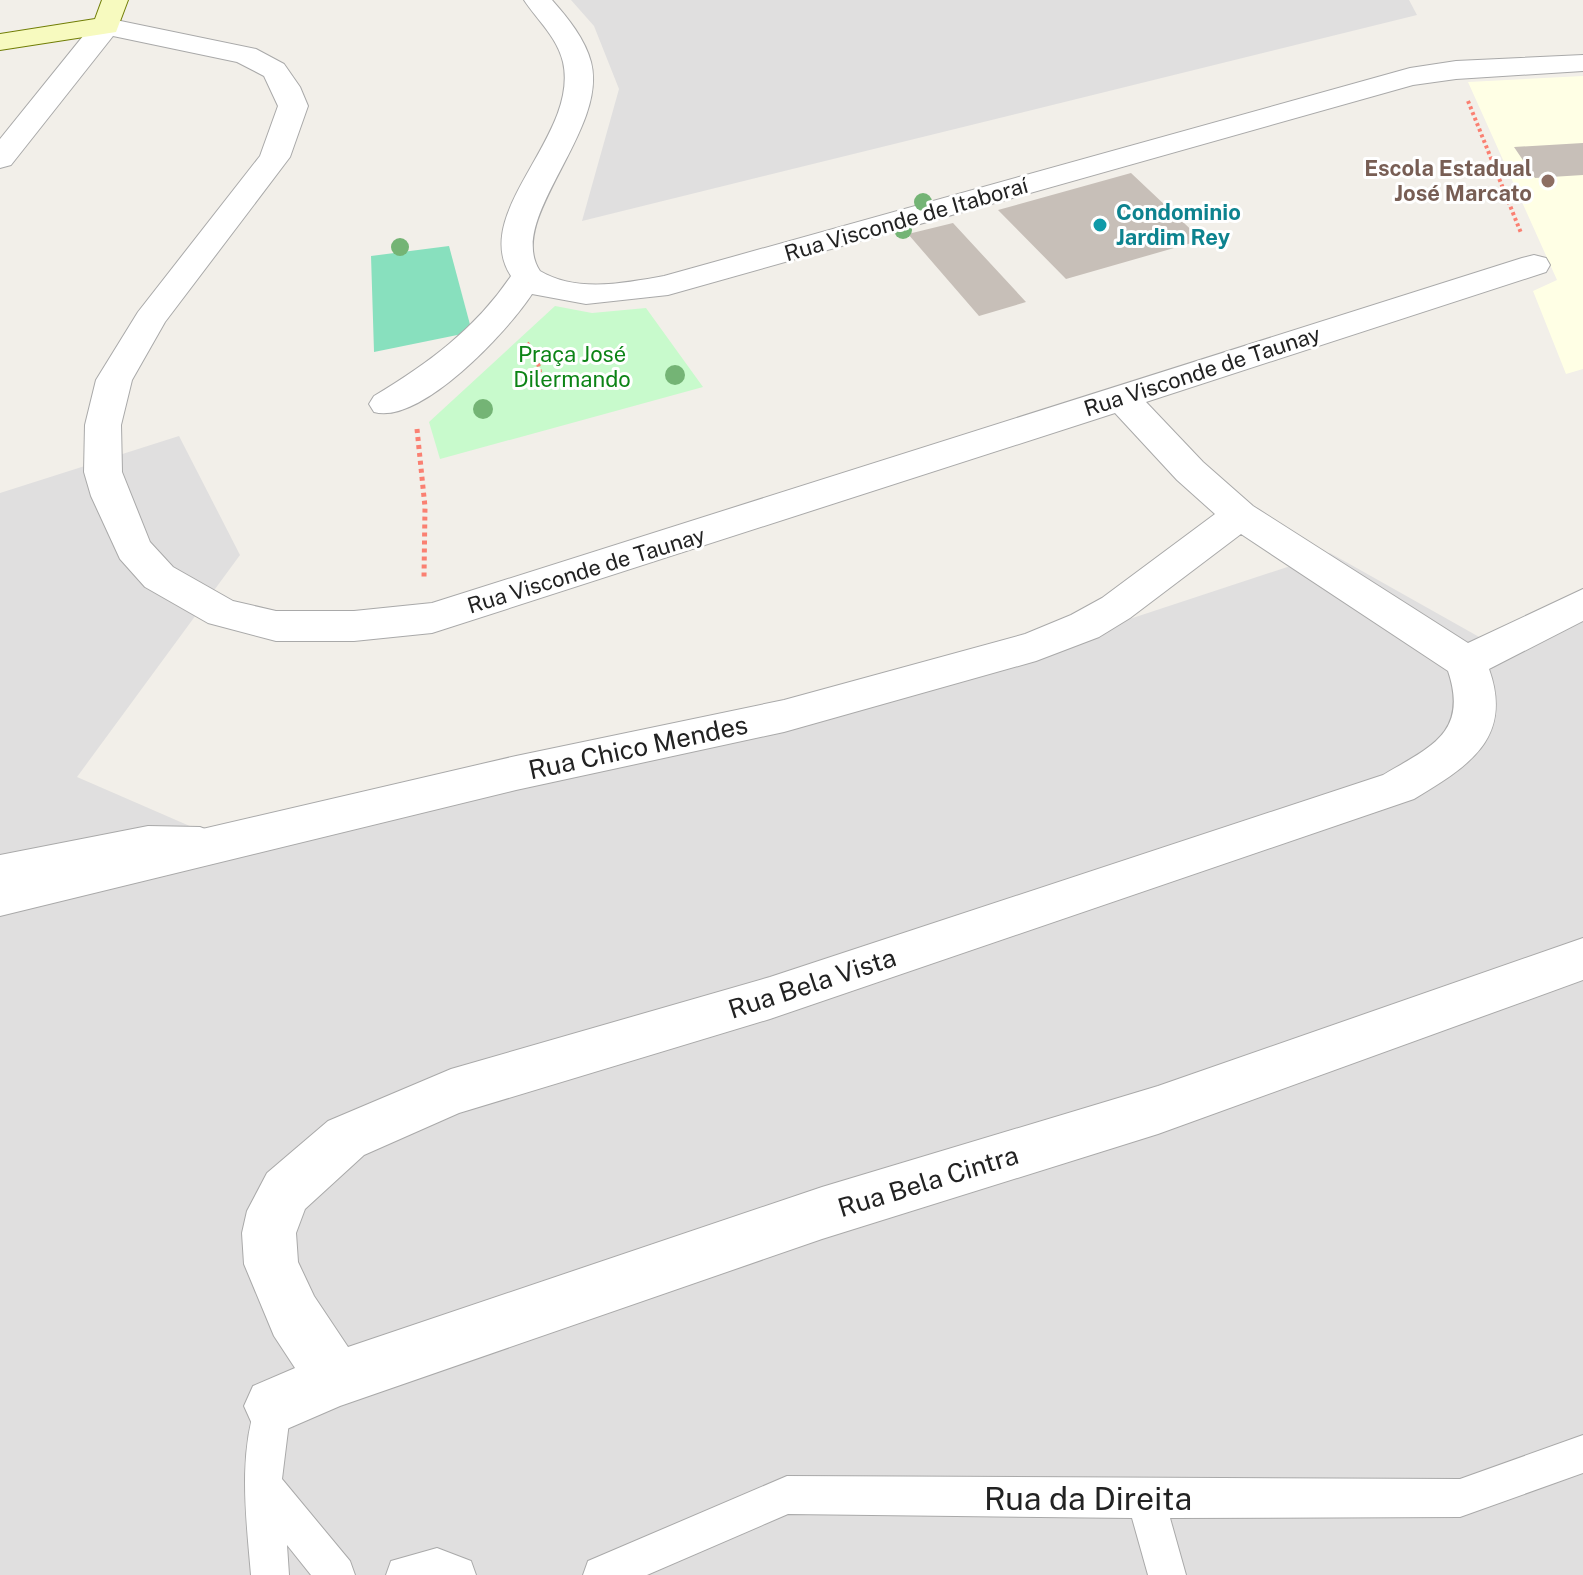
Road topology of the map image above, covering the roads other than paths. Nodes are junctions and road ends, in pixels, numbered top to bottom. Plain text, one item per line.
1 (537, 0) edge
2 (110, 13) edge
3 (0, 42) edge
4 (1583, 63) edge
5 (0, 159) edge
6 (1534, 265) road end
7 (527, 276) junction
8 (1121, 397) junction
9 (387, 404) dead end
10 (1240, 515) junction
11 (1583, 604) edge
12 (1466, 662) junction
13 (236, 841) junction
14 (0, 867) edge
15 (0, 896) edge
16 (1583, 959) edge
17 (336, 1379) junction
18 (273, 1406) joint
19 (1583, 1454) edge
20 (262, 1485) junction
21 (1146, 1499) junction
22 (270, 1575) edge
23 (336, 1575) edge
24 (405, 1575) edge
25 (457, 1575) edge
26 (602, 1575) edge
27 (1167, 1575) edge

1 - 7 street
2 - 3 street
2 - 5 street
2 - 8 street, Rua Visconde de Taunay
4 - 7 street, Rua Visconde de Itaboraí
6 - 8 street, Rua Visconde de Taunay
7 - 9 street
8 - 10 street
10 - 12 street
10 - 13 street, Rua Chico Mendes
11 - 12 street
12 - 17 street, Rua Bela Vista
13 - 14 lane
13 - 15 street, Rua Chico Mendes
16 - 17 street, Rua Bela Cintra
17 - 18 street, Rua Bela Cintra
18 - 20 lane
19 - 21 lane, Rua da Direita
20 - 22 lane
20 - 23 lane
21 - 26 lane, Rua da Direita
21 - 27 lane
24 - 25 lane

